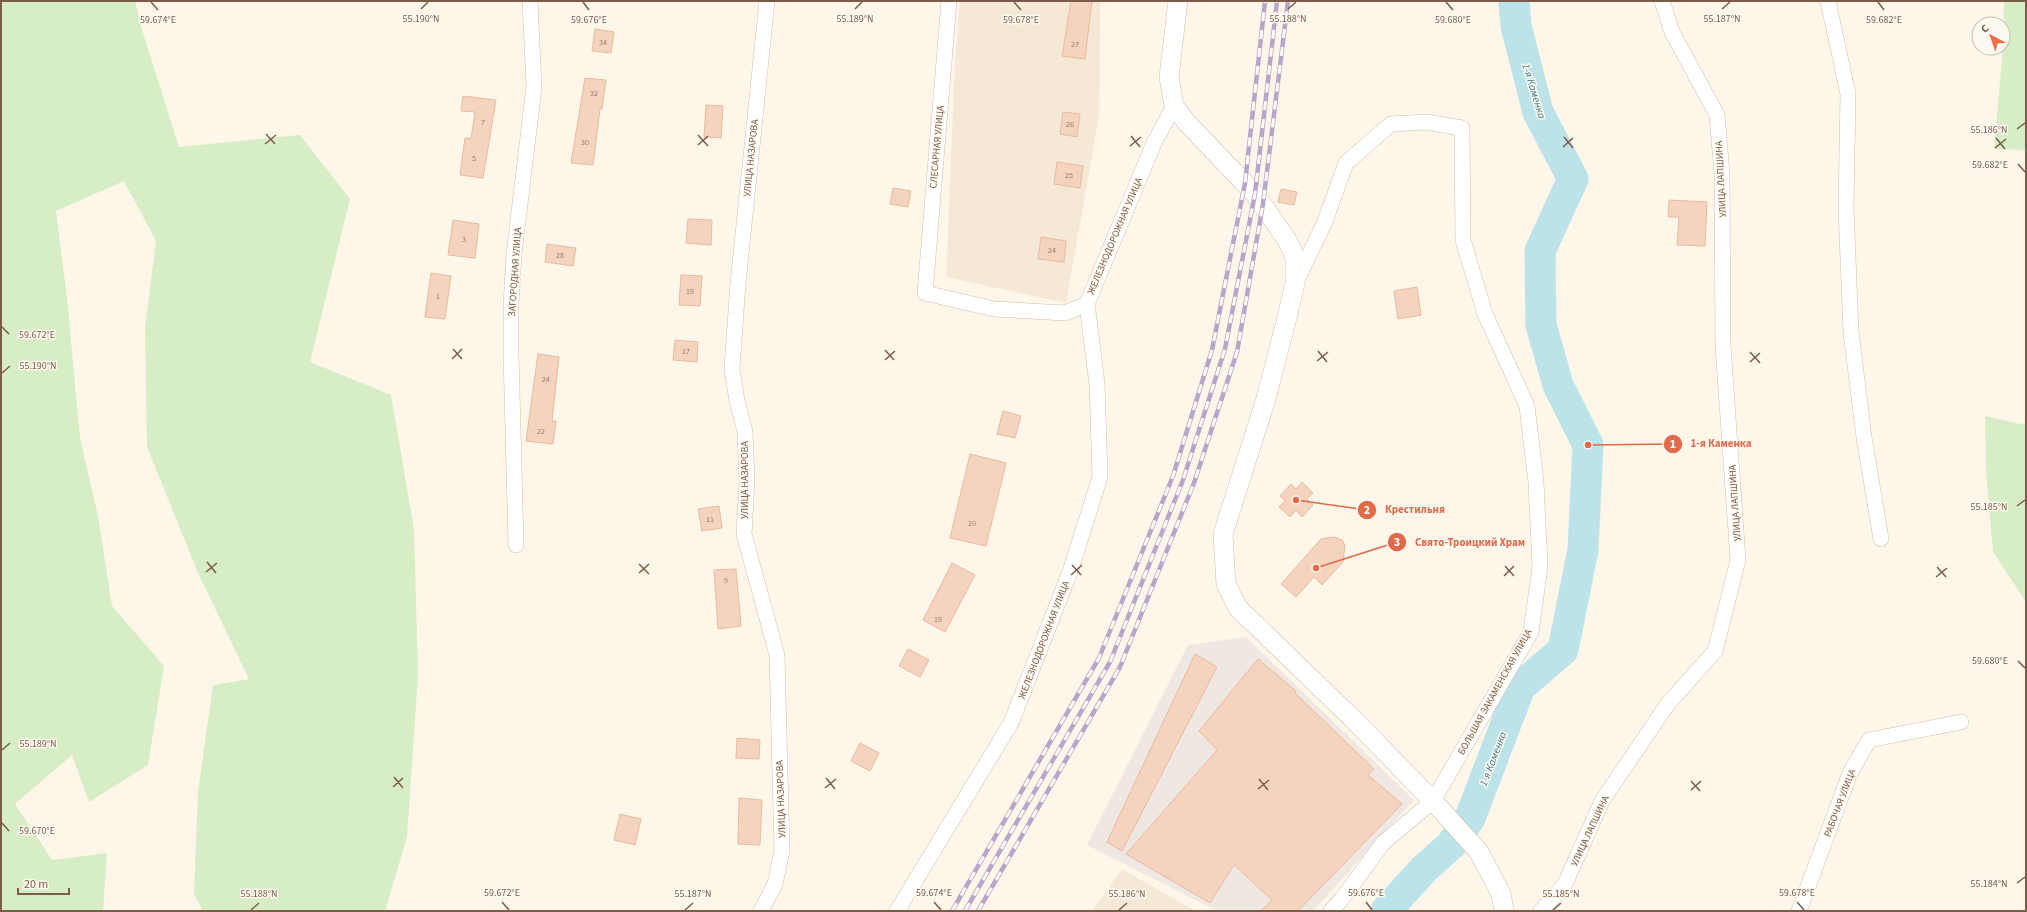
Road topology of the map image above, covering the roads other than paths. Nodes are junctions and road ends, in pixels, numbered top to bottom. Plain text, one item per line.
1 (530, 1) edge
2 (767, 1) edge
3 (949, 1) edge
4 (1178, 1) edge
5 (1662, 1) edge
6 (1828, 1) edge
7 (1174, 106) junction
8 (1295, 283) junction
9 (1086, 304) junction
10 (1881, 539) dead end
11 (516, 545) dead end
12 (1961, 722) dead end
13 (1433, 801) junction
14 (761, 911) edge
15 (897, 911) edge
16 (1331, 911) edge
17 (1504, 911) edge
18 (1541, 911) edge
19 (1800, 911) edge

1 - 11 street, ЗАГОРОДНАЯ УЛИЦА
2 - 14 street, УЛИЦА НАЗАРОВА
3 - 9 street, СЛЕСАРНАЯ УЛИЦА
4 - 7 street
5 - 18 street, УЛИЦА ЛАПШИНА
6 - 10 street
7 - 8 street
7 - 9 street, ЖЕЛЕЗНОДОРОЖНАЯ УЛИЦА
8 - 13 street
8 - 13 street, БОЛЬШАЯ ЗАКАМЕНСКАЯ УЛИЦА
9 - 15 street, ЖЕЛЕЗНОДОРОЖНАЯ УЛИЦА
12 - 19 street, РАБОЧАЯ УЛИЦА
13 - 16 street, БОЛЬШАЯ ЗАКАМЕНСКАЯ УЛИЦА
13 - 17 street

